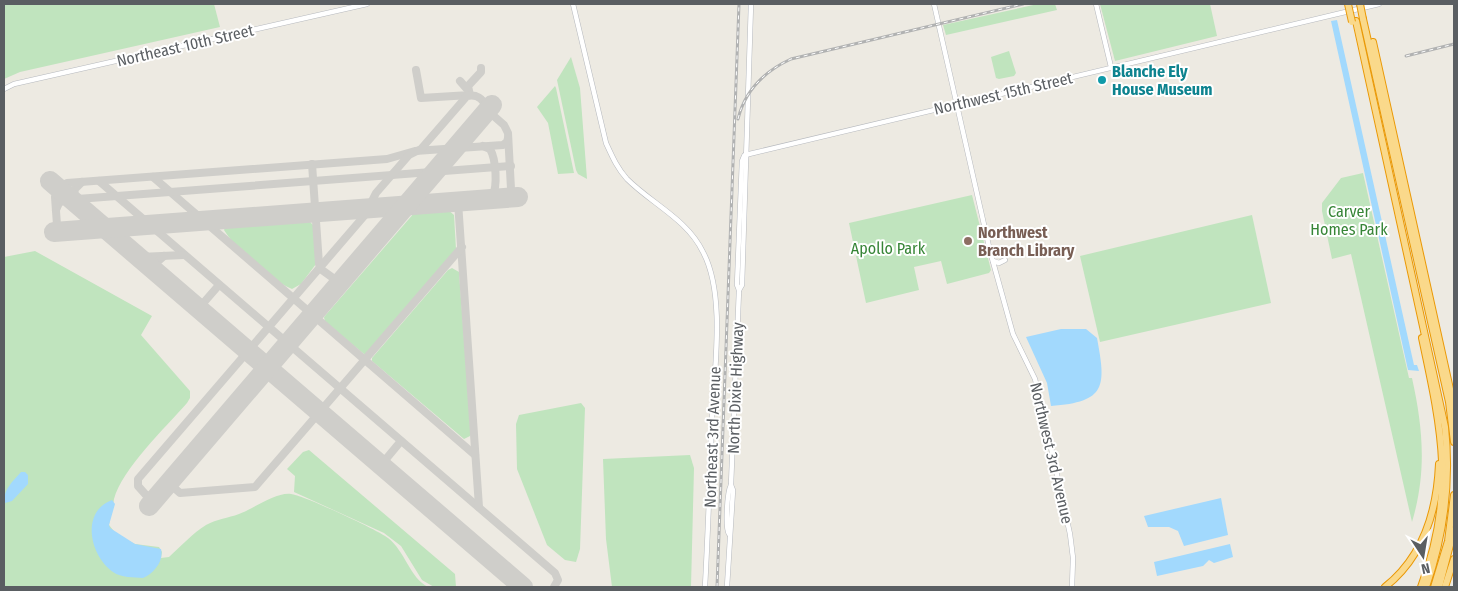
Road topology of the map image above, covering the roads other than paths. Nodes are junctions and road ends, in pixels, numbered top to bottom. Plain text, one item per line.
1 (367, 4) edge
2 (573, 4) edge
3 (751, 4) edge
4 (934, 4) edge
5 (1096, 4) edge
6 (1348, 4) edge
7 (1352, 4) edge
8 (1360, 4) edge
9 (1364, 4) edge
10 (1379, 4) edge
11 (1360, 20) junction
12 (1112, 67) junction
13 (4, 88) edge
14 (956, 104) junction
15 (745, 154) junction
16 (1005, 260) dead end
17 (993, 261) junction
18 (1446, 370) junction
19 (1454, 391) edge
20 (1454, 407) edge
21 (1440, 422) junction
22 (1454, 442) edge
23 (1454, 495) edge
24 (1454, 530) edge
25 (1454, 559) edge
26 (705, 587) edge
27 (727, 587) edge
28 (1072, 587) edge
29 (1385, 587) edge
30 (1421, 587) edge
31 (1426, 587) edge
32 (1434, 587) edge
33 (1439, 587) edge
34 (1445, 587) edge

1 - 13 street, Northeast 10th Street
2 - 26 street, Northeast 3rd Avenue
3 - 15 street, North Dixie Highway
4 - 14 street, Northwest 3rd Avenue
5 - 12 street
6 - 11 highway, bridge
7 - 11 highway
8 - 11 highway, bridge
9 - 11 highway
10 - 12 street, Northwest 15th Street
11 - 18 highway
11 - 21 highway
11 - 22 highway
11 - 31 highway
12 - 14 street, Northwest 15th Street
14 - 15 street, Northwest 15th Street
14 - 17 street, Northwest 3rd Avenue
15 - 27 street, North Dixie Highway
16 - 17 street
17 - 28 street, Northwest 3rd Avenue
18 - 19 highway
18 - 20 highway
21 - 29 highway
21 - 30 highway
23 - 32 highway
24 - 33 highway
25 - 34 highway

